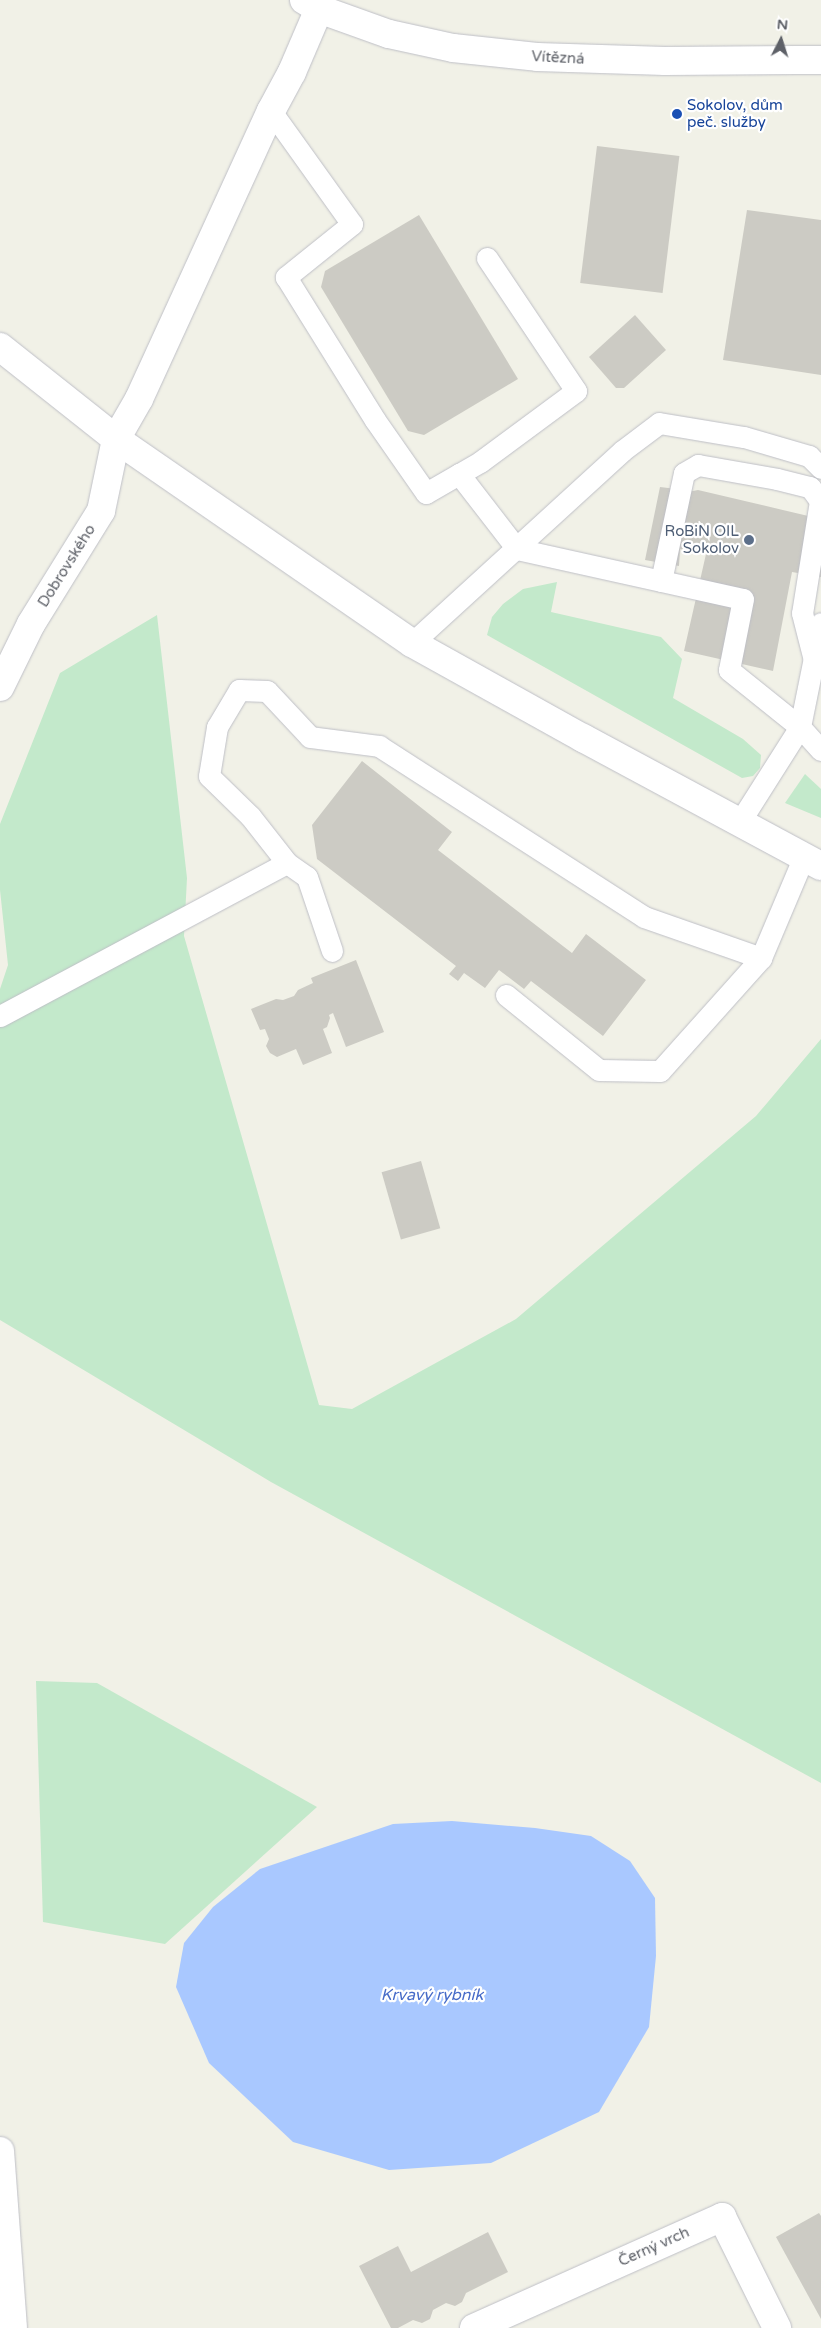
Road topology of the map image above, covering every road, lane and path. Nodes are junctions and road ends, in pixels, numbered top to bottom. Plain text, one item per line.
1 (312, 5) edge
2 (821, 60) edge
3 (271, 111) junction
4 (487, 258) dead end
5 (0, 347) edge
6 (116, 439) junction
7 (821, 468) edge
8 (460, 474) junction
9 (517, 549) junction
10 (661, 581) junction
11 (821, 623) edge
12 (412, 643) junction
13 (814, 660) junction
14 (0, 687) edge
15 (800, 727) junction
16 (821, 750) edge
17 (739, 823) junction
18 (812, 861) edge
19 (287, 863) junction
20 (332, 951) dead end
21 (761, 958) junction
22 (506, 995) dead end
23 (0, 1016) edge
24 (0, 2151) edge
25 (13, 2328) edge
26 (474, 2328) edge
27 (777, 2328) edge

1 - 2 street, Vítězná
1 - 3 street, Dobrovského
3 - 6 street, Dobrovského
3 - 8 lane
4 - 8 lane
5 - 6 street
6 - 12 street
6 - 14 street, Dobrovského
7 - 9 lane
8 - 9 lane
9 - 10 lane
9 - 12 lane
10 - 13 lane
10 - 15 lane
11 - 13 lane
12 - 17 street
13 - 15 lane
15 - 16 lane
15 - 17 lane
17 - 18 street
18 - 21 lane
19 - 20 lane
19 - 21 lane
19 - 23 lane
21 - 22 lane
24 - 25 street
26 - 27 street, Černý vrch

